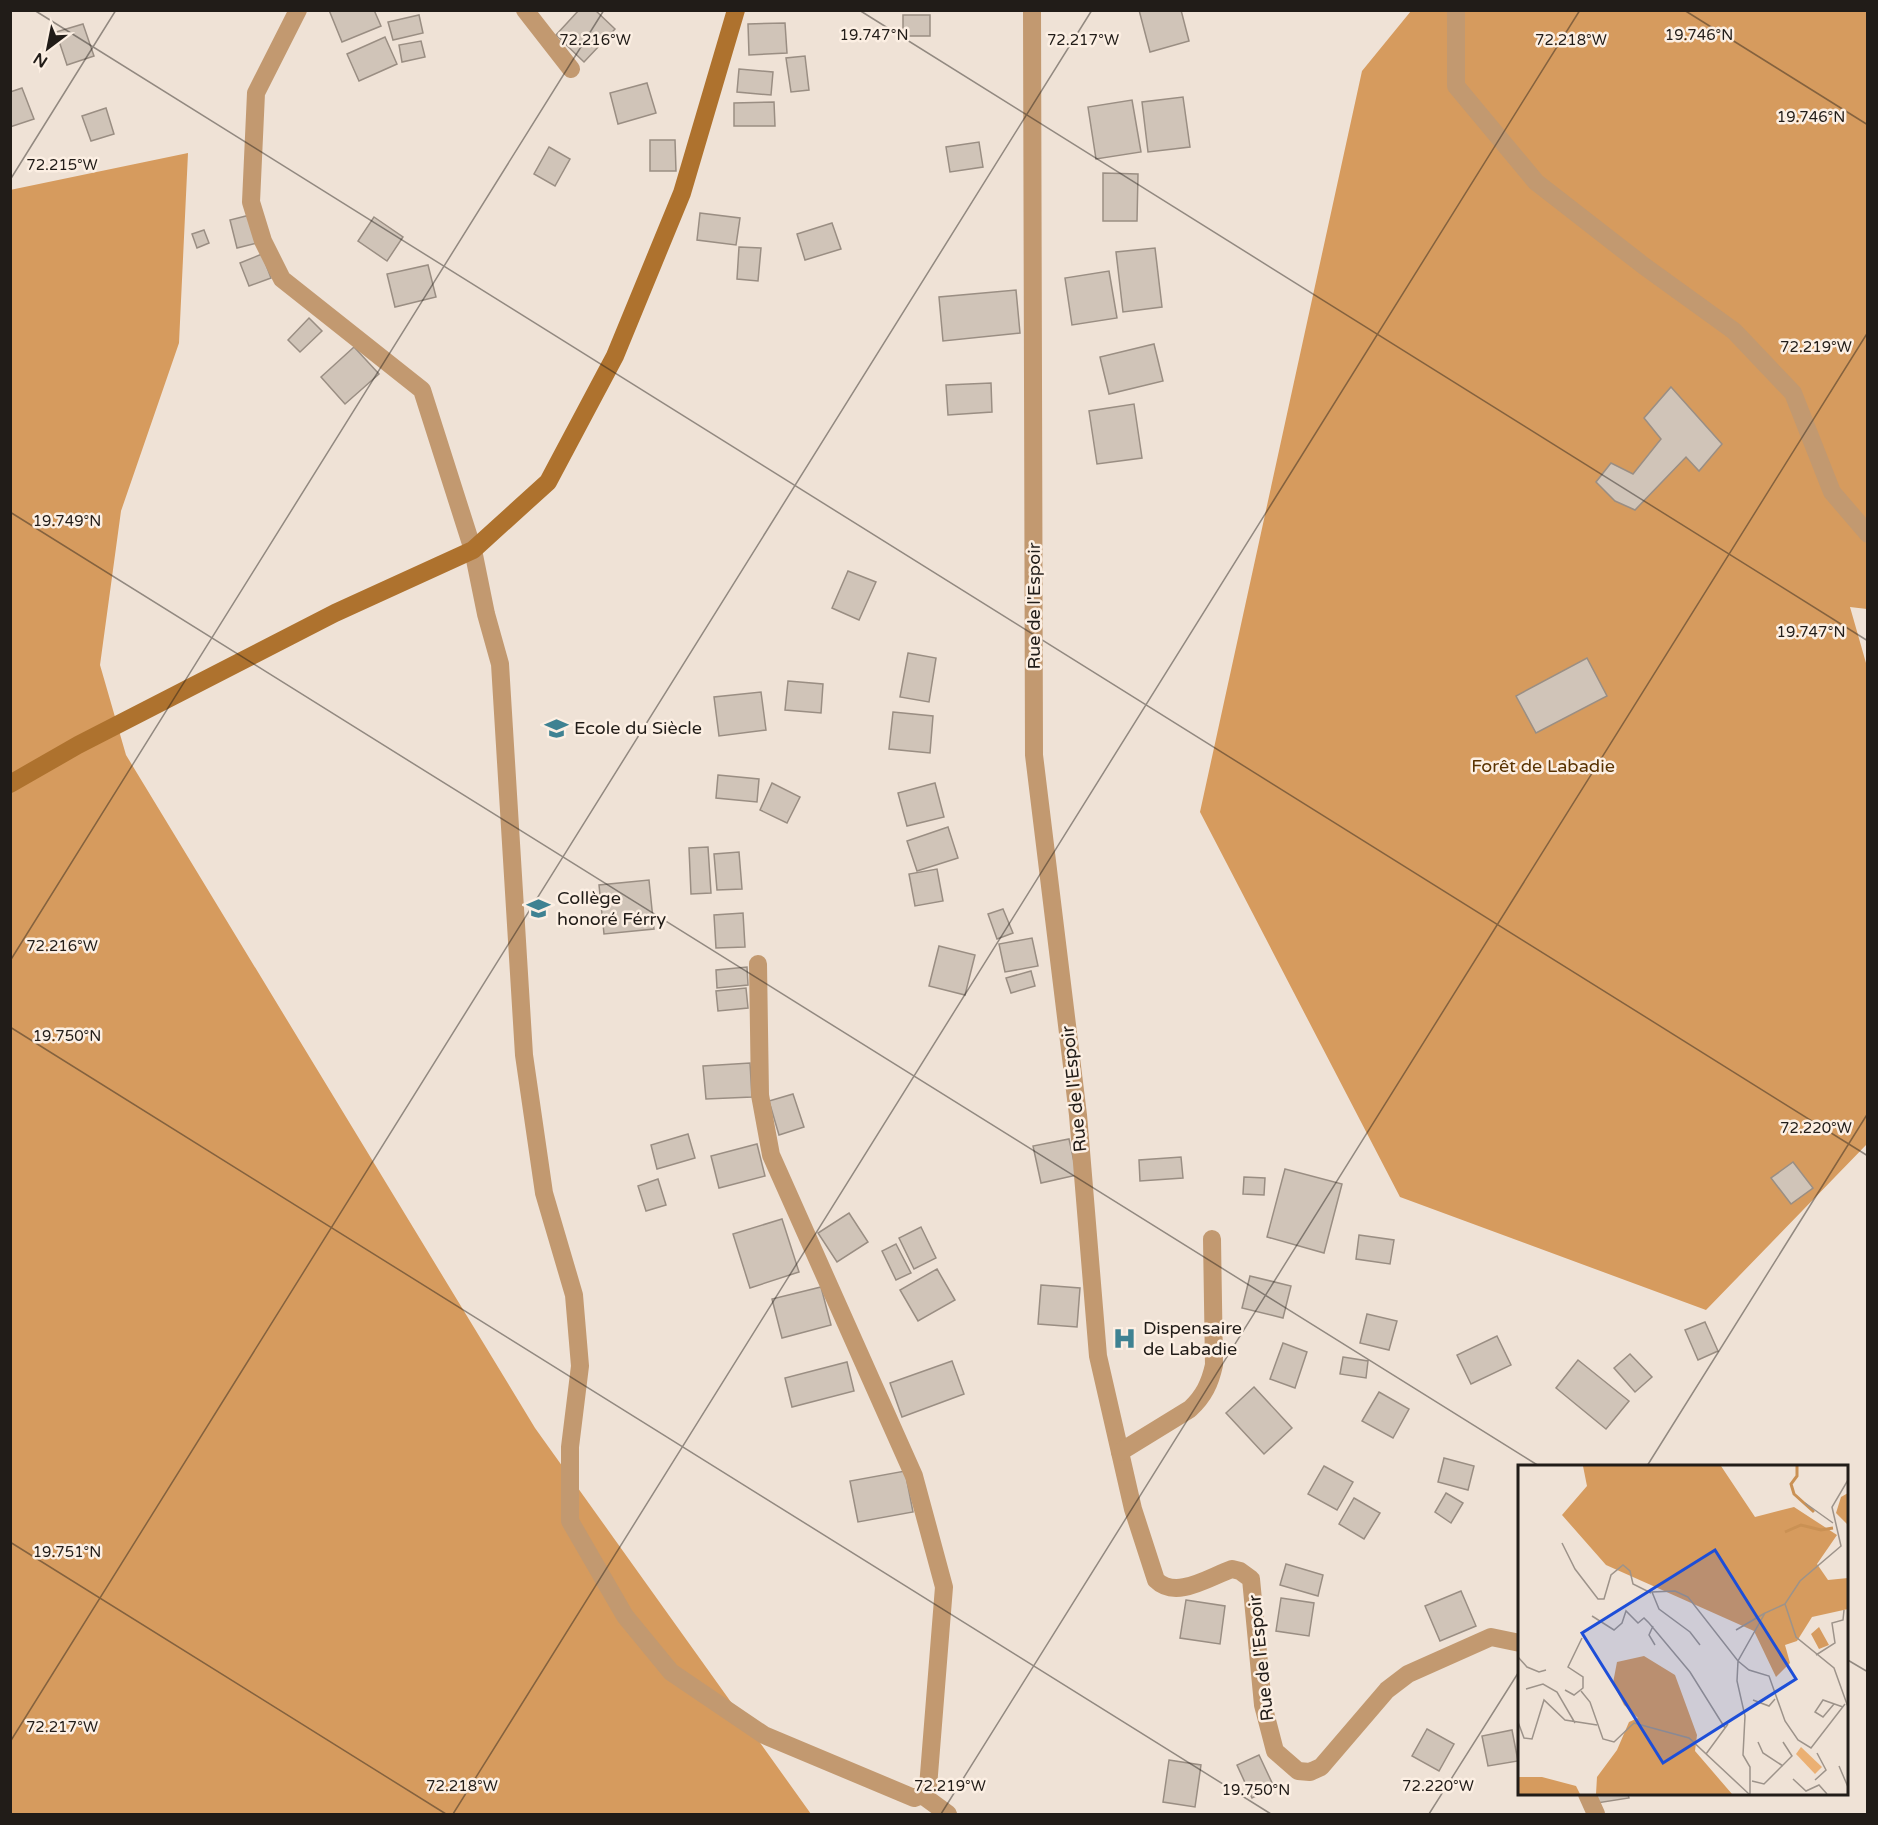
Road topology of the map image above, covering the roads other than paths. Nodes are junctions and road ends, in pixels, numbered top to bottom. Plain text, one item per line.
1 (298, 10) edge
2 (525, 10) edge
3 (736, 10) edge
4 (1032, 10) edge
5 (1456, 10) edge
6 (571, 69) dead end
7 (1868, 534) edge
8 (473, 550) junction
9 (10, 784) edge
10 (758, 964) dead end
11 (1212, 1239) dead end
12 (1120, 1452) junction
13 (1518, 1642) edge
14 (922, 1795) junction
15 (1587, 1795) edge
16 (948, 1815) edge
17 (1596, 1815) edge

1 - 8 street
2 - 6 street
3 - 8 street
4 - 12 street, Rue de l'Espoir
5 - 7 street
8 - 9 street
8 - 14 street
10 - 14 street
11 - 12 street
12 - 13 street, Rue de l'Espoir
14 - 16 street
15 - 17 street

